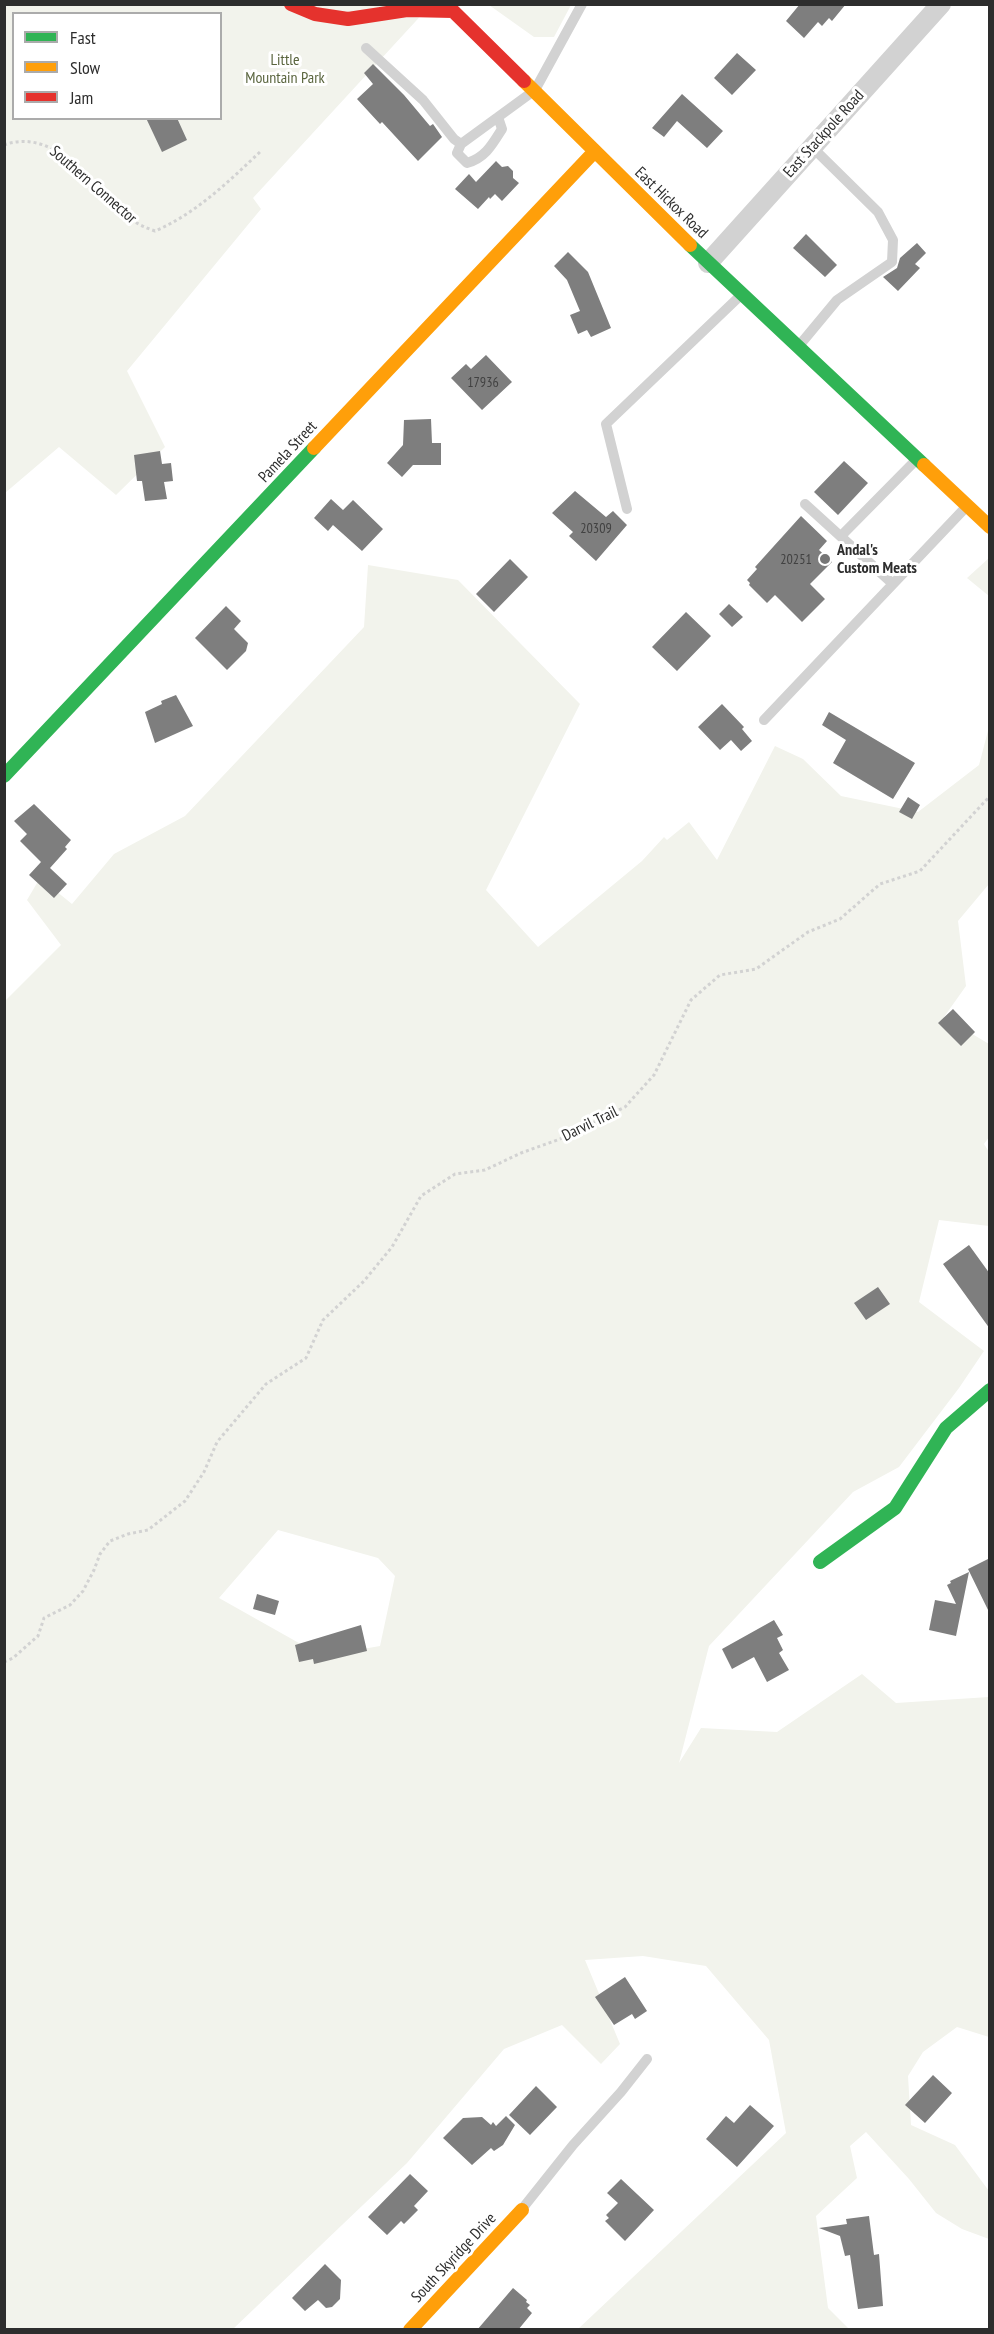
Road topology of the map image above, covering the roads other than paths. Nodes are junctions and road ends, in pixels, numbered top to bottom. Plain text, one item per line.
1 (291, 4) edge
2 (582, 4) edge
3 (941, 4) edge
4 (366, 48) dead end
5 (535, 90) junction
6 (498, 117) junction
7 (461, 144) junction
8 (812, 147) junction
9 (595, 152) junction
10 (708, 263) junction
11 (741, 294) junction
12 (798, 347) junction
13 (918, 458) junction
14 (806, 504) dead end
15 (967, 505) junction
16 (627, 509) dead end
17 (990, 527) edge
18 (841, 536) junction
19 (893, 584) junction
20 (764, 720) dead end
21 (4, 776) edge
22 (990, 1390) edge
23 (820, 1562) dead end
24 (647, 2059) dead end
25 (522, 2210) joint
26 (410, 2330) edge

1 - 5 street, East Hickox Road
2 - 5 lane
3 - 8 street, East Stackpole Road
4 - 7 lane
5 - 6 lane
5 - 9 street, East Hickox Road
6 - 7 lane
6 - 7 lane
8 - 10 street, East Stackpole Road
8 - 12 lane
9 - 10 street, East Hickox Road
9 - 21 street, Pamela Street
10 - 11 street, East Hickox Road
11 - 12 street, East Hickox Road
11 - 16 lane
12 - 13 street, East Hickox Road
13 - 15 street, East Hickox Road
13 - 18 lane
14 - 18 lane
15 - 17 street, East Hickox Road
15 - 19 lane
18 - 19 lane
19 - 20 lane
22 - 23 street
24 - 25 lane
25 - 26 street, South Skyridge Drive

